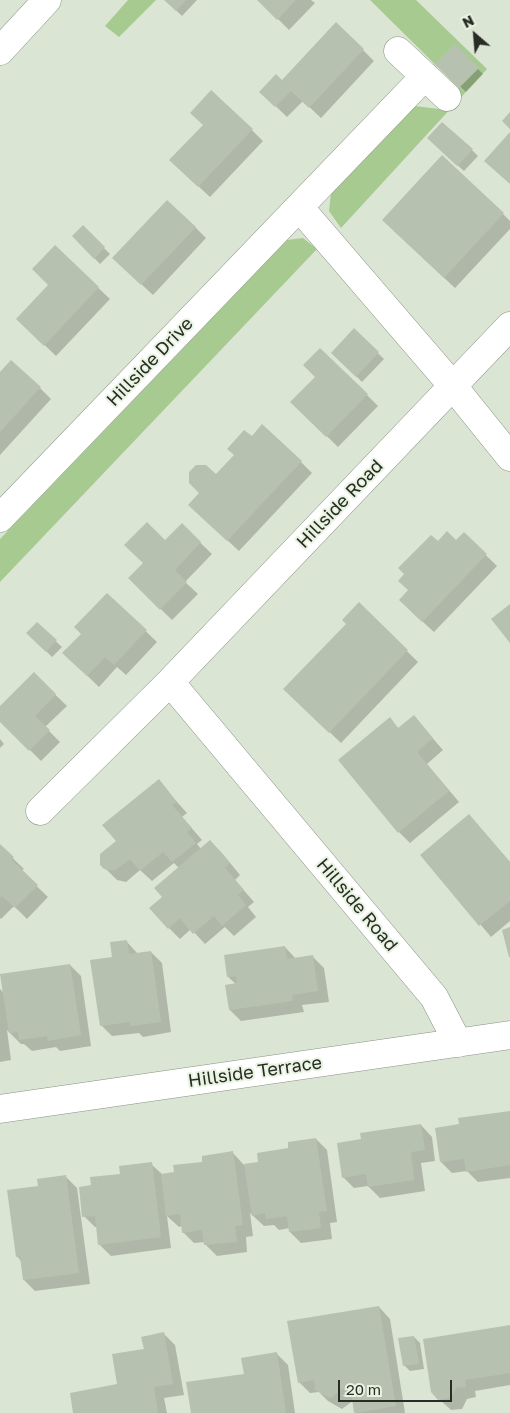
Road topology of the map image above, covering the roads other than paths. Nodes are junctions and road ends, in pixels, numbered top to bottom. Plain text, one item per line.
1 (47, 0) edge
2 (0, 51) edge
3 (398, 51) dead end
4 (425, 76) junction
5 (447, 97) dead end
6 (300, 207) junction
7 (510, 326) edge
8 (452, 386) junction
9 (510, 456) edge
10 (0, 518) edge
11 (170, 682) junction
12 (40, 811) dead end
13 (510, 1035) edge
14 (458, 1043) junction
15 (0, 1109) edge

1 - 2 street
3 - 4 street
4 - 5 street
4 - 6 street, Hillside Drive
6 - 8 street
6 - 10 street, Hillside Drive
7 - 8 street, Hillside Road
8 - 9 street
8 - 11 street, Hillside Road
11 - 12 street, Hillside Road
11 - 14 street, Hillside Road
13 - 14 street, Hillside Terrace
14 - 15 street, Hillside Terrace

